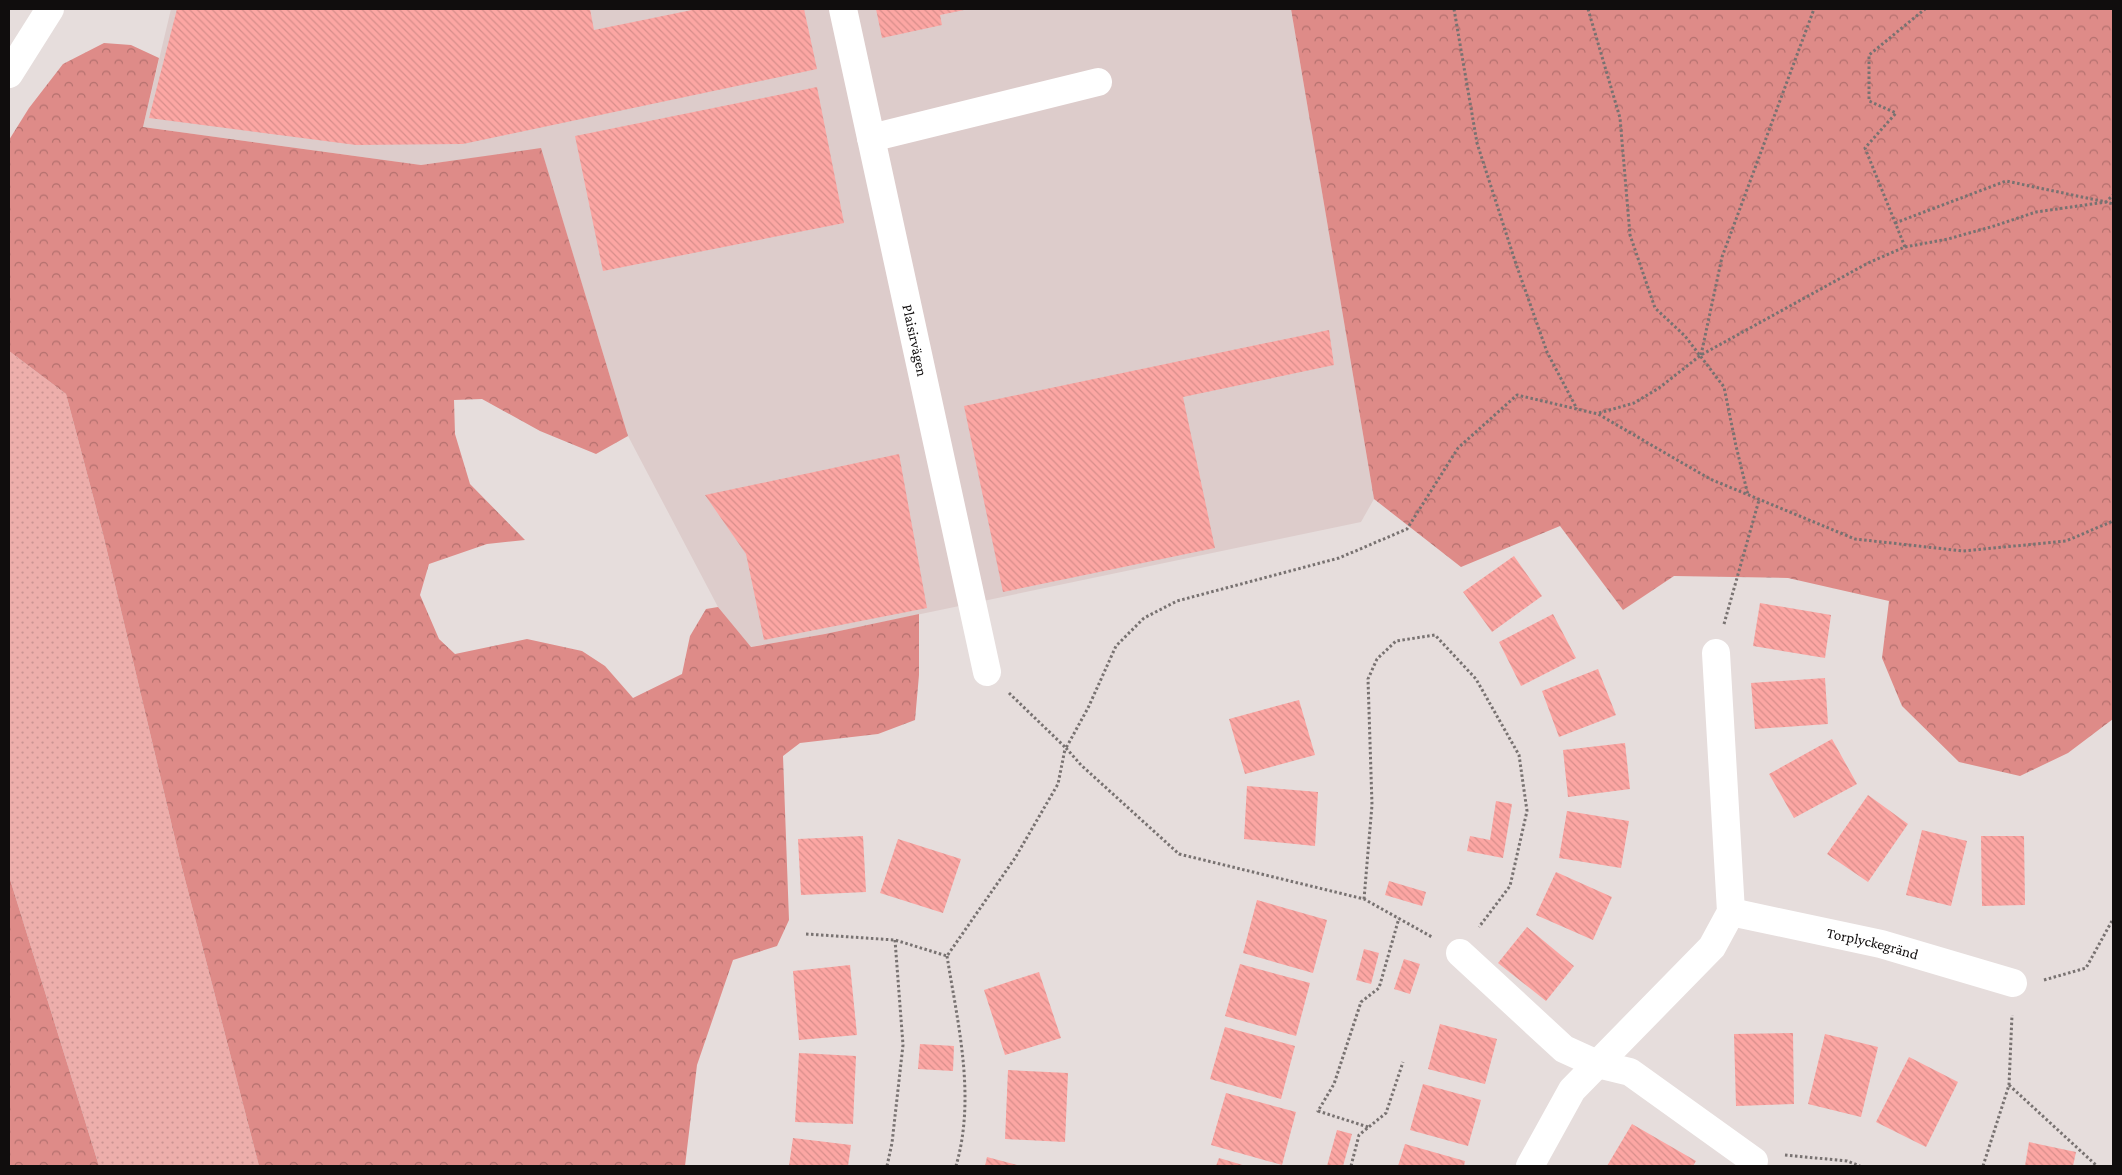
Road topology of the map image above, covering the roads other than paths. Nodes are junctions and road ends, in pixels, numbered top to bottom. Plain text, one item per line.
1 (50, 9) edge
2 (843, 9) edge
3 (9, 74) edge
4 (1098, 82) dead end
5 (871, 138) junction
6 (1716, 653) road end
7 (987, 672) road end
8 (1731, 912) junction
9 (1460, 953) road end
10 (2013, 983) road end
11 (1597, 1064) junction
12 (1754, 1161) road end
13 (1530, 1166) edge

1 - 3 street
2 - 5 street, Plaisirvägen
4 - 5 street
5 - 7 street, Plaisirvägen
6 - 8 street
8 - 10 street, Torplyckegränd
8 - 11 street
9 - 11 street
11 - 12 street
11 - 13 street

